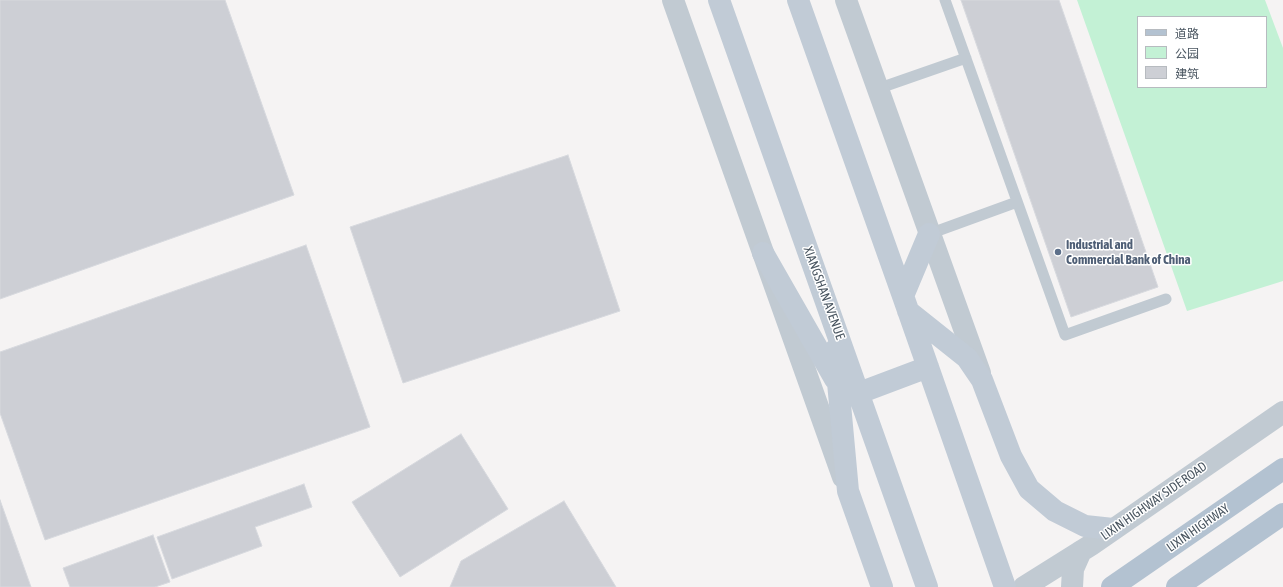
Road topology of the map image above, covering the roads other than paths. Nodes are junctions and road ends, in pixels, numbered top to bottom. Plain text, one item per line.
1 (673, 0) edge
2 (719, 0) edge
3 (798, 0) edge
4 (846, 0) edge
5 (945, 0) edge
6 (966, 58) junction
7 (877, 89) junction
8 (1017, 202) junction
9 (929, 234) junction
10 (763, 253) junction
11 (1166, 299) dead end
12 (906, 303) junction
13 (832, 317) junction
14 (928, 367) junction
15 (982, 380) junction
16 (838, 386) junction
17 (859, 393) junction
18 (1283, 412) edge
19 (1283, 469) edge
20 (886, 470) junction
21 (848, 491) junction
22 (1283, 514) edge
23 (1113, 529) junction
24 (1080, 551) junction
25 (882, 587) edge
26 (927, 587) edge
27 (1005, 587) edge
28 (1024, 587) edge
29 (1072, 587) edge
30 (1112, 587) edge
31 (1177, 587) edge

1 - 10 street
2 - 13 main road, XIANGSHAN AVENUE
3 - 12 main road
4 - 7 street
5 - 6 lane
6 - 7 lane
6 - 8 lane
7 - 9 street
8 - 9 lane
8 - 11 lane
9 - 12 main road
9 - 15 street
10 - 16 main road
10 - 21 street
12 - 14 main road
12 - 15 main road
13 - 16 main road
13 - 17 main road, XIANGSHAN AVENUE
14 - 17 main road
14 - 27 main road
15 - 23 main road
16 - 20 main road
16 - 21 main road
17 - 20 main road, XIANGSHAN AVENUE
18 - 23 street, LIXIN HIGHWAY SIDE ROAD
19 - 30 main road, LIXIN HIGHWAY
20 - 26 main road, XIANGSHAN AVENUE
21 - 25 main road
22 - 31 main road
23 - 24 street, LIXIN HIGHWAY SIDE ROAD
24 - 28 street, LIXIN HIGHWAY SIDE ROAD
24 - 29 street

